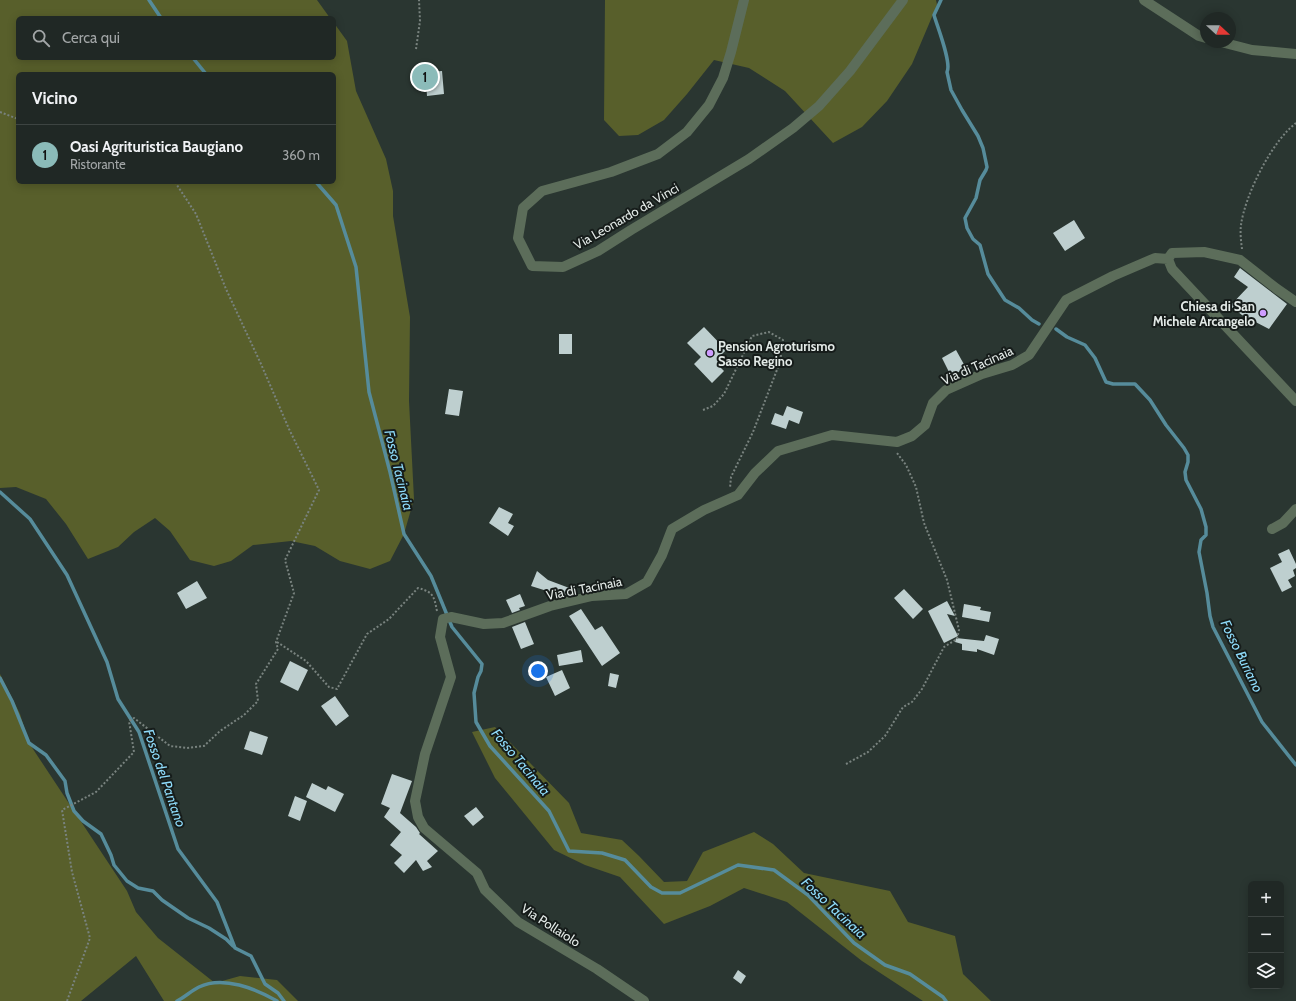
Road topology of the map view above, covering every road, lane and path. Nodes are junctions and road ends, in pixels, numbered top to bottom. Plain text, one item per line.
1 (419, 0) edge
2 (744, 0) edge
3 (903, 0) edge
4 (1144, 0) edge
5 (1200, 36) edge
6 (1236, 46) edge
7 (416, 49) dead end
8 (1296, 54) edge
9 (0, 112) edge
10 (16, 118) edge
11 (1296, 123) edge
12 (176, 184) edge
13 (1168, 259) junction
14 (1240, 260) junction
15 (1296, 302) edge
16 (1296, 401) edge
17 (703, 410) dead end
18 (897, 442) junction
19 (728, 499) junction
20 (1296, 509) edge
21 (1272, 529) dead end
22 (445, 620) junction
23 (276, 642) junction
24 (846, 764) dead end
25 (67, 1001) edge
26 (644, 1001) edge

1 - 7 path
2 - 3 street, Via Leonardo da Vinci
4 - 5 street
6 - 8 street
9 - 10 path
11 - 14 path
12 - 23 path
13 - 14 street, Via di Tacinaia
13 - 16 street
13 - 18 street, Via di Tacinaia
14 - 15 street
17 - 19 path
18 - 19 street, Via di Tacinaia
18 - 24 path
19 - 22 street, Via di Tacinaia
20 - 21 street
22 - 23 path
22 - 26 street, Via Pollaiolo
23 - 25 path

